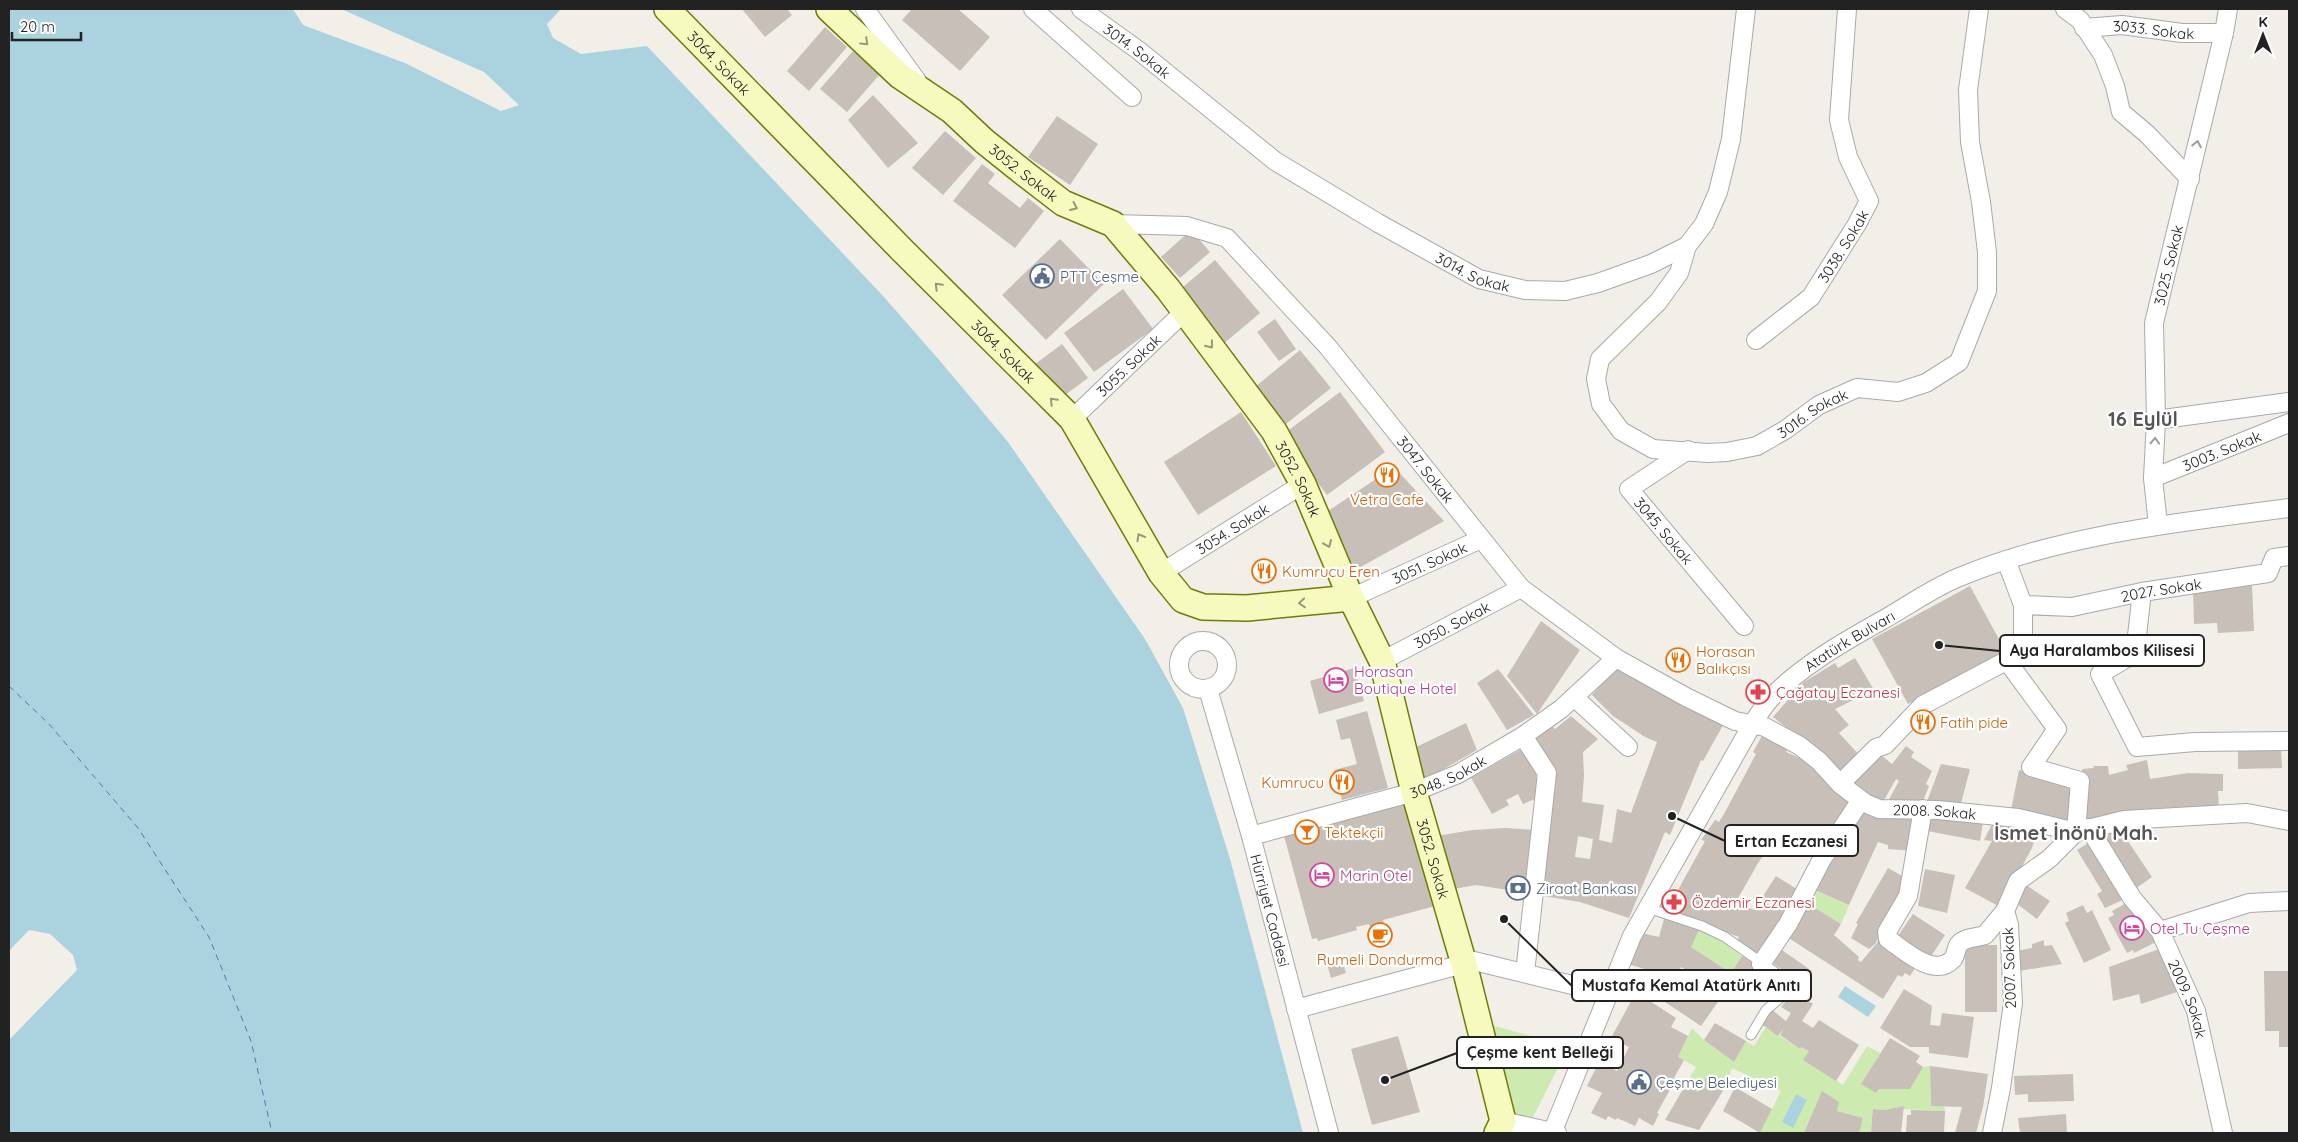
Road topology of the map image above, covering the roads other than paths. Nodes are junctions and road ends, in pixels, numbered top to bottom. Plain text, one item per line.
1 (667, 9) edge
2 (829, 9) edge
3 (865, 9) edge
4 (1033, 9) edge
5 (1082, 9) edge
6 (1746, 9) edge
7 (1847, 9) edge
8 (1979, 9) edge
9 (2065, 9) edge
10 (2228, 9) edge
11 (2122, 17) edge
12 (2084, 28) junction
13 (2224, 33) junction
14 (924, 91) junction
15 (1132, 97) dead end
16 (2190, 179) junction
17 (1113, 224) junction
18 (1687, 246) junction
19 (1184, 312) junction
20 (1756, 340) dead end
21 (2289, 402) edge
22 (1072, 419) junction
23 (2156, 420) junction
24 (2289, 424) edge
25 (1688, 450) junction
26 (2153, 478) junction
27 (1303, 484) junction
28 (2289, 508) edge
29 (2158, 525) junction
30 (1481, 538) junction
31 (2289, 556) edge
32 (2006, 560) junction
33 (1161, 573) junction
34 (1521, 588) junction
35 (2142, 592) junction
36 (1351, 598) junction
37 (2023, 605) junction
38 (1744, 626) dead end
39 (1616, 658) junction
40 (2007, 661) junction
41 (1382, 662) junction
42 (1208, 689) dead end
43 (1574, 697) junction
44 (1753, 724) junction
45 (1523, 736) junction
46 (2289, 741) edge
47 (1628, 747) dead end
48 (1840, 784) junction
49 (1414, 792) junction
50 (1861, 800) junction
51 (1924, 810) junction
52 (2289, 821) edge
53 (2083, 830) junction
54 (1250, 836) junction
55 (2289, 902) edge
56 (1648, 908) junction
57 (2005, 911) junction
58 (2160, 931) junction
59 (1464, 964) junction
60 (1761, 964) junction
61 (1525, 974) junction
62 (1609, 994) junction
63 (1296, 1009) junction
64 (1751, 1036) dead end
65 (1500, 1127) edge
66 (1328, 1133) edge
67 (1552, 1133) edge
68 (1556, 1133) edge
69 (1992, 1133) edge
70 (2223, 1133) edge

22 -> 1 street, 3064. Sokak
2 -> 14 street, 3052. Sokak
3 - 14 street
4 - 15 street
5 - 18 street, 3014. Sokak
6 - 18 street, 3014. Sokak
7 - 20 street, 3038. Sokak
8 - 25 street, 3016. Sokak
9 - 12 street
10 - 13 street, 3025. Sokak
11 - 12 street, 3033. Sokak
11 - 13 street, 3033. Sokak
12 - 16 street
16 -> 13 street, 3025. Sokak
14 -> 17 street, 3052. Sokak
16 - 23 street, 3025. Sokak
17 - 19 street, 3052. Sokak
17 - 30 street, 3047. Sokak
18 - 25 street, 3016. Sokak
19 - 22 street, 3055. Sokak
19 -> 27 street, 3052. Sokak
21 - 23 street
33 -> 22 street, 3064. Sokak
26 -> 23 street, 3025. Sokak
24 - 26 street, 3003. Sokak
25 - 38 street, 3045. Sokak
26 - 29 street, 3025. Sokak
27 - 33 street, 3054. Sokak
27 -> 36 street, 3052. Sokak
28 - 29 street, Atatürk Bulvarı
29 - 32 street, Atatürk Bulvarı
30 - 34 street, 3047. Sokak
30 - 36 street, 3051. Sokak
31 - 35 street, 2027. Sokak
32 - 37 street
32 - 44 street, Atatürk Bulvarı
36 -> 33 street, 3064. Sokak
34 - 39 street, 3047. Sokak
34 - 41 street, 3050. Sokak
35 - 37 street, 2027. Sokak
35 - 46 street
36 - 41 street, 3052. Sokak
37 - 40 street
39 - 43 street, 3048. Sokak
39 - 44 street, 3047. Sokak
40 - 48 street
40 - 53 street
41 - 49 street, 3052. Sokak
42 - 54 street, Hürriyet Caddesi
43 - 45 street, 3048. Sokak
43 - 47 street
44 - 48 street, 2008. Sokak
44 - 56 street, Atatürk Bulvarı
45 - 49 street, 3048. Sokak
45 - 61 street
48 - 50 street, 2008. Sokak
49 - 54 street, 3048. Sokak
49 - 59 street, 3052. Sokak
50 - 51 street, 2008. Sokak
50 - 60 street
51 - 53 street, 2008. Sokak
51 - 57 street
52 - 53 street, 2008. Sokak
53 - 57 street, 2007. Sokak
53 - 58 street, 2009. Sokak
54 - 63 street, Hürriyet Caddesi
55 - 58 street
56 - 60 lane
56 - 62 street, Atatürk Bulvarı
57 - 69 street, 2007. Sokak
58 - 70 street, 2009. Sokak
59 - 61 street
59 - 63 street
59 - 65 street, 3052. Sokak
60 - 64 lane
61 - 62 street
62 - 67 street, Atatürk Bulvarı
63 - 66 street, Hürriyet Caddesi
65 - 67 street
67 - 68 street

